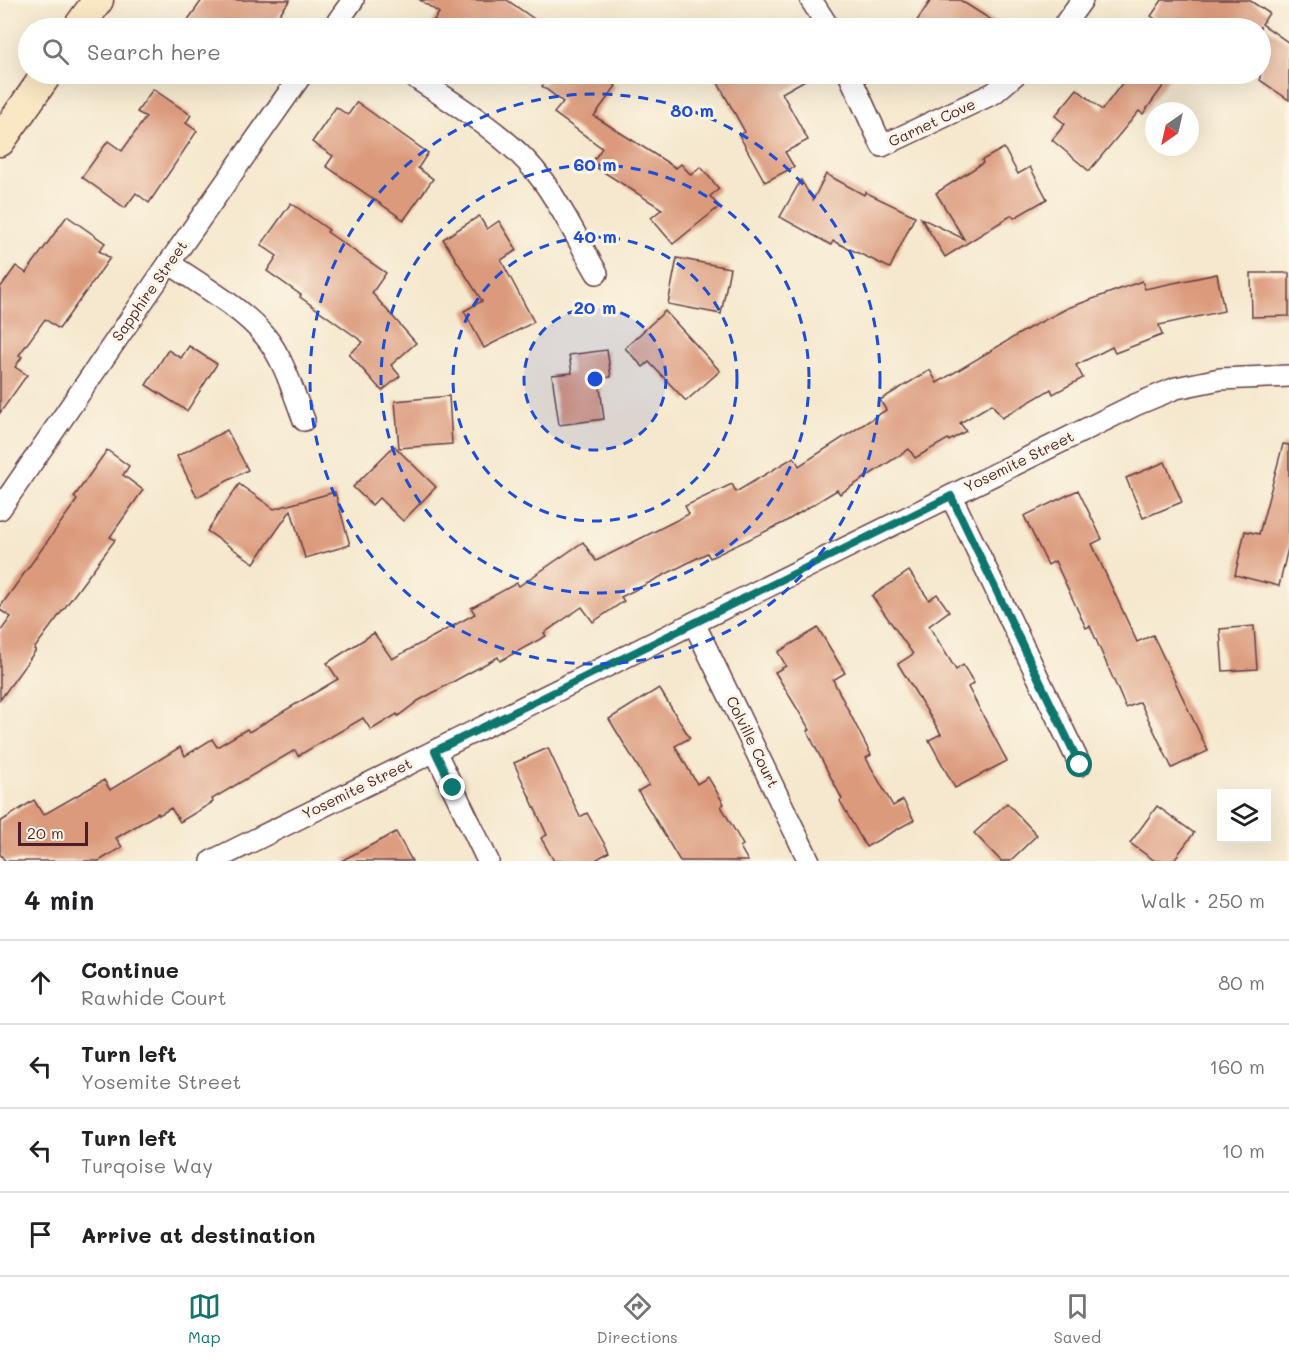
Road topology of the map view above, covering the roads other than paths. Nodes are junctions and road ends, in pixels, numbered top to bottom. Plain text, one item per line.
1 (98, 0) edge
2 (353, 0) edge
3 (811, 0) edge
4 (1082, 0) edge
5 (85, 18) edge
6 (344, 18) edge
7 (823, 18) edge
8 (1069, 18) edge
9 (40, 84) edge
10 (295, 84) edge
11 (425, 84) edge
12 (854, 84) edge
13 (1005, 84) edge
14 (0, 141) edge
15 (169, 262) junction
16 (597, 273) dead end
17 (1289, 376) edge
18 (304, 420) dead end
19 (951, 496) junction
20 (0, 509) edge
21 (694, 623) junction
22 (435, 751) junction
23 (1080, 765) dead end
24 (212, 861) edge
25 (488, 861) edge
26 (809, 861) edge

1 - 5 main road
2 - 6 street
3 - 7 street
4 - 8 street
9 - 14 main road
10 - 15 street, Sapphire Street
11 - 16 street
12 - 13 street, Garnet Cove
15 - 18 street
15 - 20 street, Sapphire Street
17 - 19 street, Yosemite Street
19 - 21 street, Yosemite Street
19 - 23 street
21 - 22 street, Yosemite Street
21 - 26 street, Colville Court
22 - 24 street, Yosemite Street
22 - 25 street

